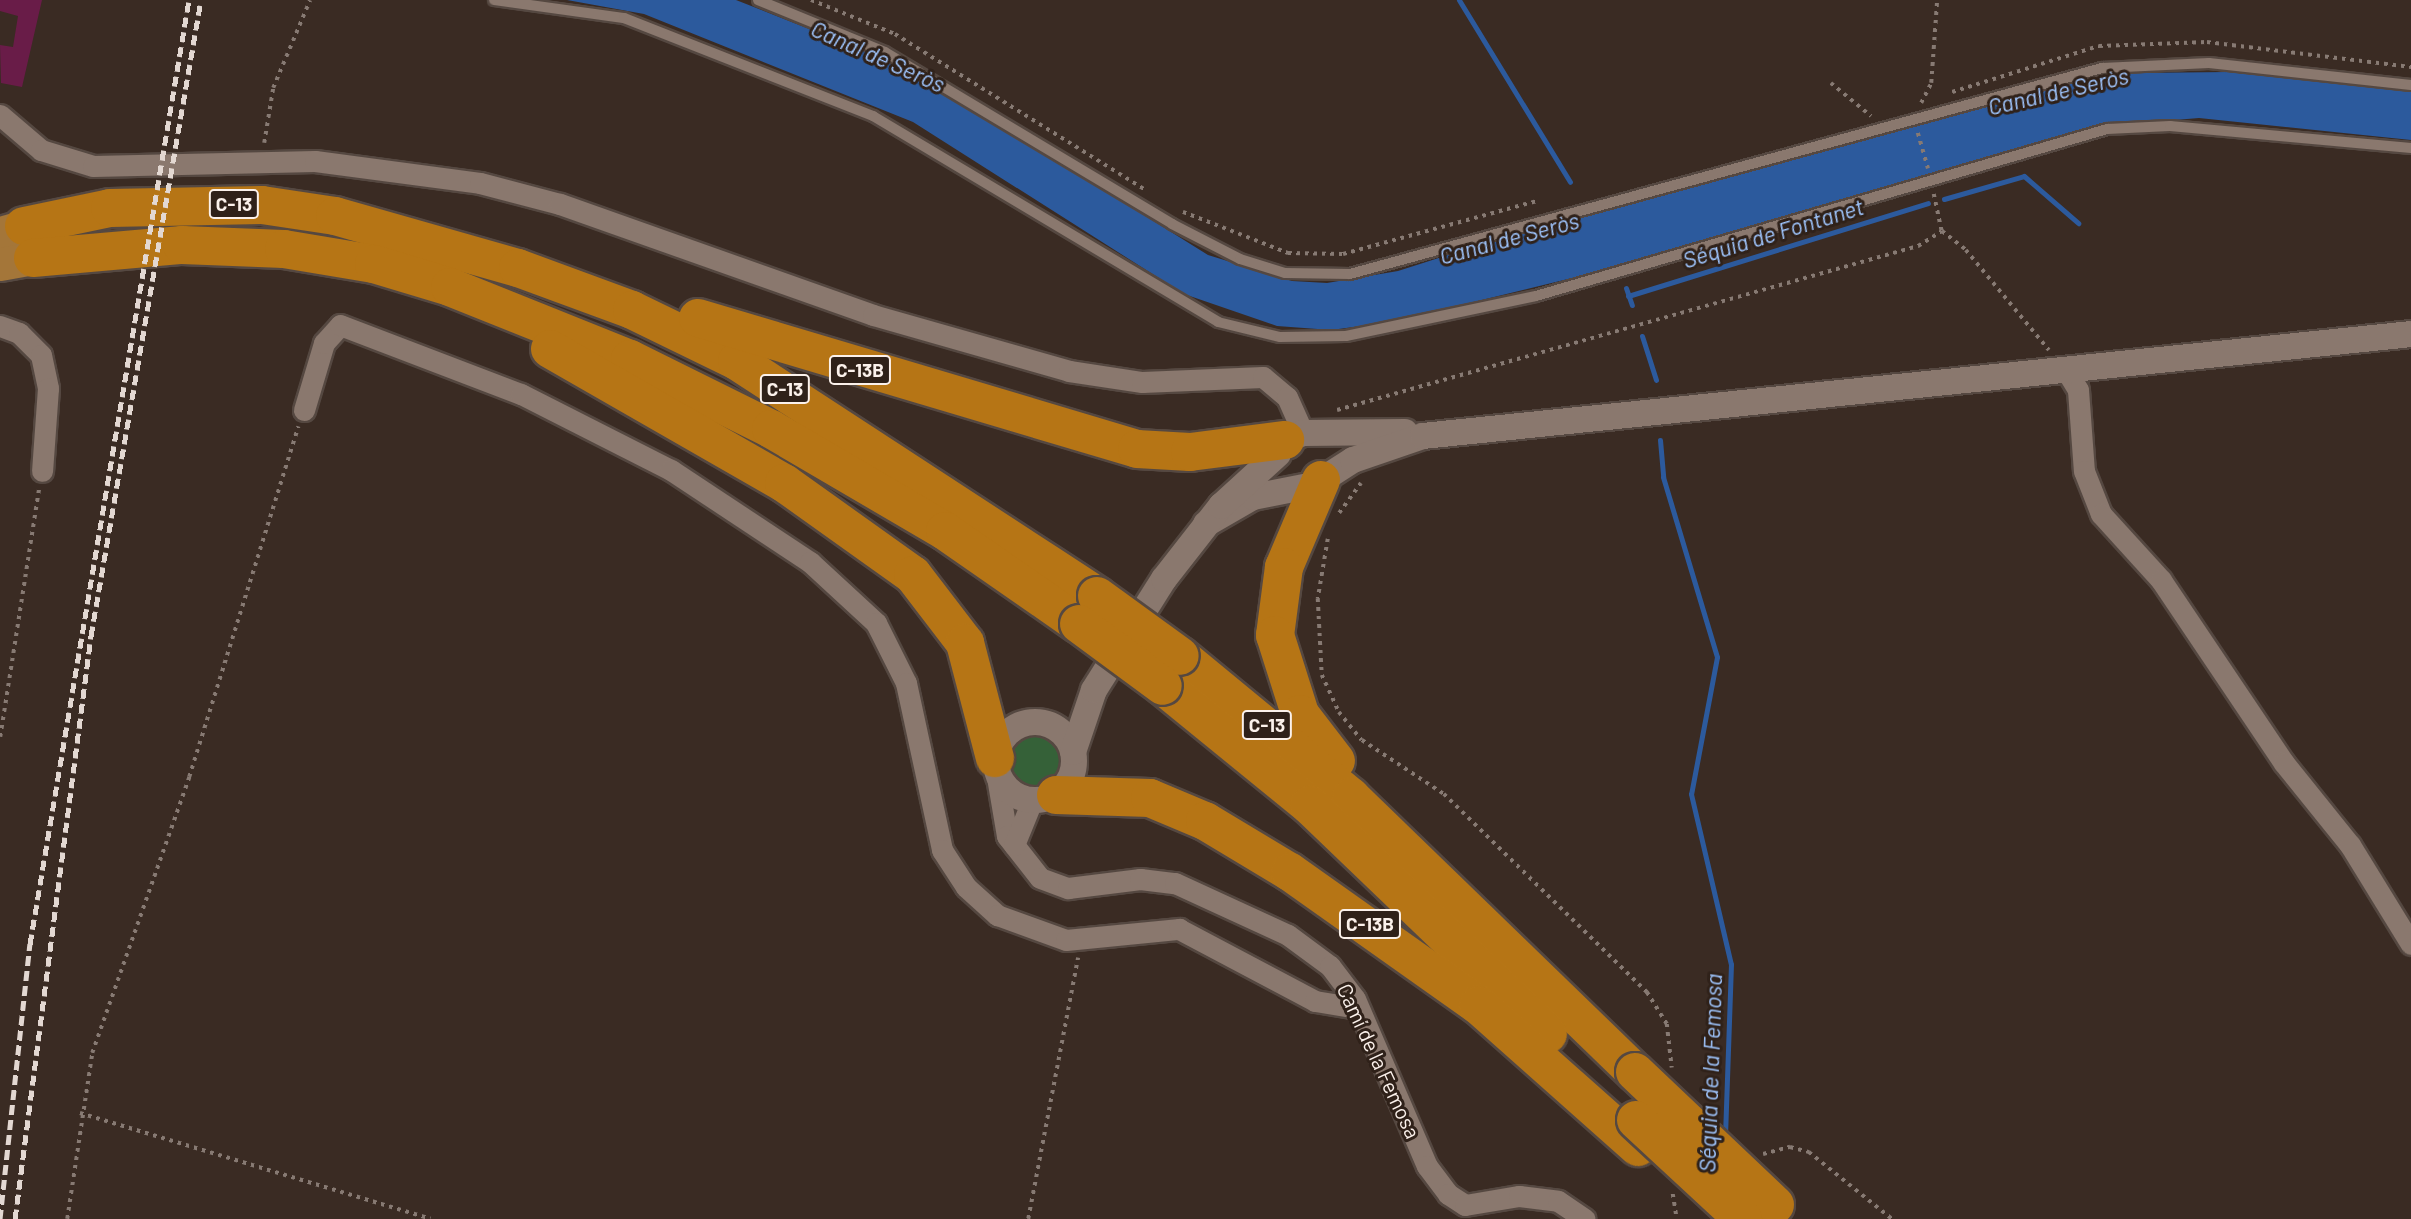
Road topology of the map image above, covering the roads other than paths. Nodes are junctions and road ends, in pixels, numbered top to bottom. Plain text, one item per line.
1 (494, 0) edge
2 (758, 0) edge
3 (2411, 85) edge
4 (0, 116) edge
5 (2411, 148) edge
6 (442, 244) junction
7 (14, 245) edge
8 (233, 246) junction
9 (0, 326) edge
10 (2411, 334) edge
11 (2066, 370) junction
12 (304, 410) road end
13 (1423, 436) junction
14 (1296, 437) junction
15 (42, 471) road end
16 (1314, 480) junction
17 (1206, 524) junction
18 (1088, 610) junction
19 (1110, 663) junction
20 (1172, 671) junction
21 (1037, 721) junction
22 (1073, 752) junction
23 (995, 764) junction
24 (1044, 798) junction
25 (1014, 845) junction
26 (2411, 944) edge
27 (1509, 948) junction
28 (1358, 1008) junction
29 (1637, 1133) junction
30 (1769, 1214) edge
31 (1584, 1219) edge
32 (1718, 1219) edge

1 - 5 lane
2 - 3 lane
4 - 14 street
6 - 7 highway, C-13
6 - 14 highway, C-13B
6 - 18 highway, C-13
7 - 8 highway, C-13
8 - 18 highway, C-13
8 - 23 highway
9 - 15 street
10 - 11 street
11 - 13 street
11 - 26 street
12 - 28 street
13 - 14 street
13 - 16 street
14 - 16 street
14 - 16 street
14 - 17 street
16 - 17 street
16 - 27 highway
17 - 19 street
18 - 20 highway, C-13, bridge
19 - 21 street
19 - 22 street
20 - 27 highway, C-13
20 - 29 highway, C-13
21 - 22 street
21 - 23 street
22 - 24 street
23 - 24 street
23 - 25 street, Camí de la Femosa
24 - 25 street
24 - 29 highway, C-13B
25 - 28 street, Camí de la Femosa
27 - 30 highway, C-13, bridge
28 - 31 street, Camí de la Femosa
29 - 30 highway, C-13, bridge
29 - 32 highway, C-13B

